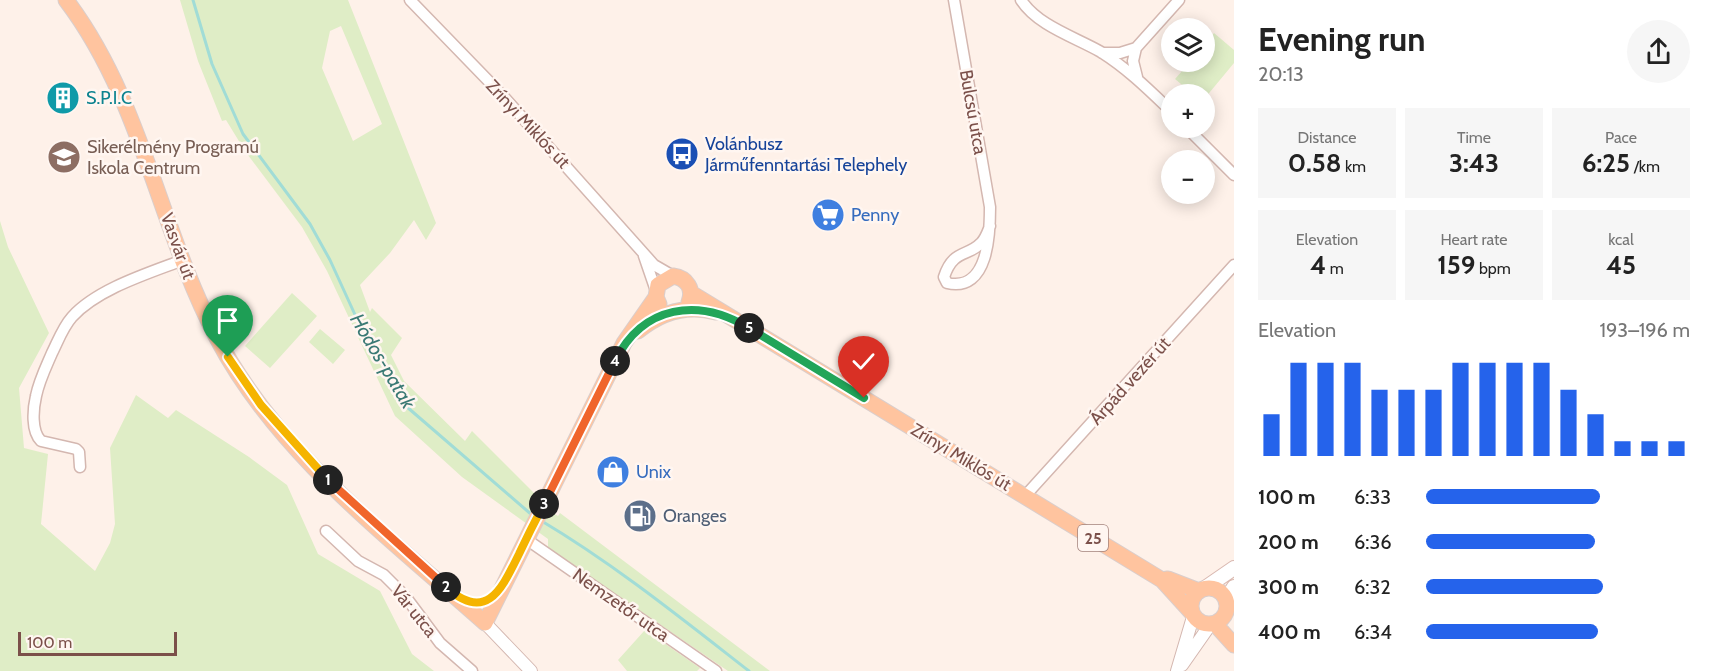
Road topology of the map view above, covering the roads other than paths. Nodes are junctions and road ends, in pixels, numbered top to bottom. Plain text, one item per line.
1 (66, 0) edge
2 (410, 0) edge
3 (954, 0) edge
4 (1021, 0) edge
5 (1179, 0) edge
6 (1136, 48) junction
7 (1102, 53) junction
8 (1137, 77) junction
9 (1161, 101) edge
10 (1197, 138) edge
11 (1234, 175) edge
12 (990, 226) junction
13 (642, 250) junction
14 (183, 260) junction
15 (1234, 265) edge
16 (673, 276) junction
17 (656, 294) junction
18 (691, 294) junction
19 (676, 311) junction
20 (730, 316) junction
21 (624, 343) junction
22 (80, 467) dead end
23 (1025, 496) junction
24 (326, 531) dead end
25 (528, 535) junction
26 (1234, 568) edge
27 (1162, 580) junction
28 (1202, 589) junction
29 (501, 591) junction
30 (453, 593) junction
31 (1229, 599) edge
32 (1192, 615) junction
33 (485, 623) junction
34 (1213, 624) junction
35 (1234, 625) edge
36 (1234, 645) edge
37 (472, 671) edge
38 (531, 671) edge
39 (716, 671) edge
40 (1178, 671) edge

1 - 14 main road, Vasvár út
2 - 13 street, Zrínyi Miklós út
3 - 12 street, Bulcsú utca
4 - 7 street
5 - 6 street
6 - 7 street
6 - 8 street
7 - 8 street
8 - 9 street
10 - 11 street
12 - 12 street, Bulcsú utca
13 - 16 street, Zrínyi Miklós út
13 - 17 street, Zrínyi Miklós út
14 - 22 street
14 - 30 main road, Vasvár út
15 - 23 street, Árpád vezér út
16 - 17 main road, 25
16 - 18 main road, 25
17 - 19 main road
17 - 21 main road, 25
18 - 19 main road
18 - 20 main road, Zrínyi Miklós út / 25
19 - 20 main road, Zrínyi Miklós út / 25
19 - 21 main road, 25
20 - 23 main road, Zrínyi Miklós út / 25
21 - 25 main road, 25
23 - 27 main road, Zrínyi Miklós út / 25
24 - 37 street, Vár utca
25 - 29 main road, 25
25 - 39 street, Nemzetőr utca
26 - 28 main road
27 - 28 main road, Zrínyi Miklós út / 25
27 - 32 main road, Zrínyi Miklós út / 25
28 - 31 main road, 25
28 - 32 main road
29 - 30 main road
29 - 33 main road, 25
30 - 33 main road, Vasvár út
31 - 34 main road
31 - 35 main road
32 - 34 main road, 25
32 - 40 street
33 - 38 street, Vasvár út
34 - 36 main road, 25
34 - 40 street

